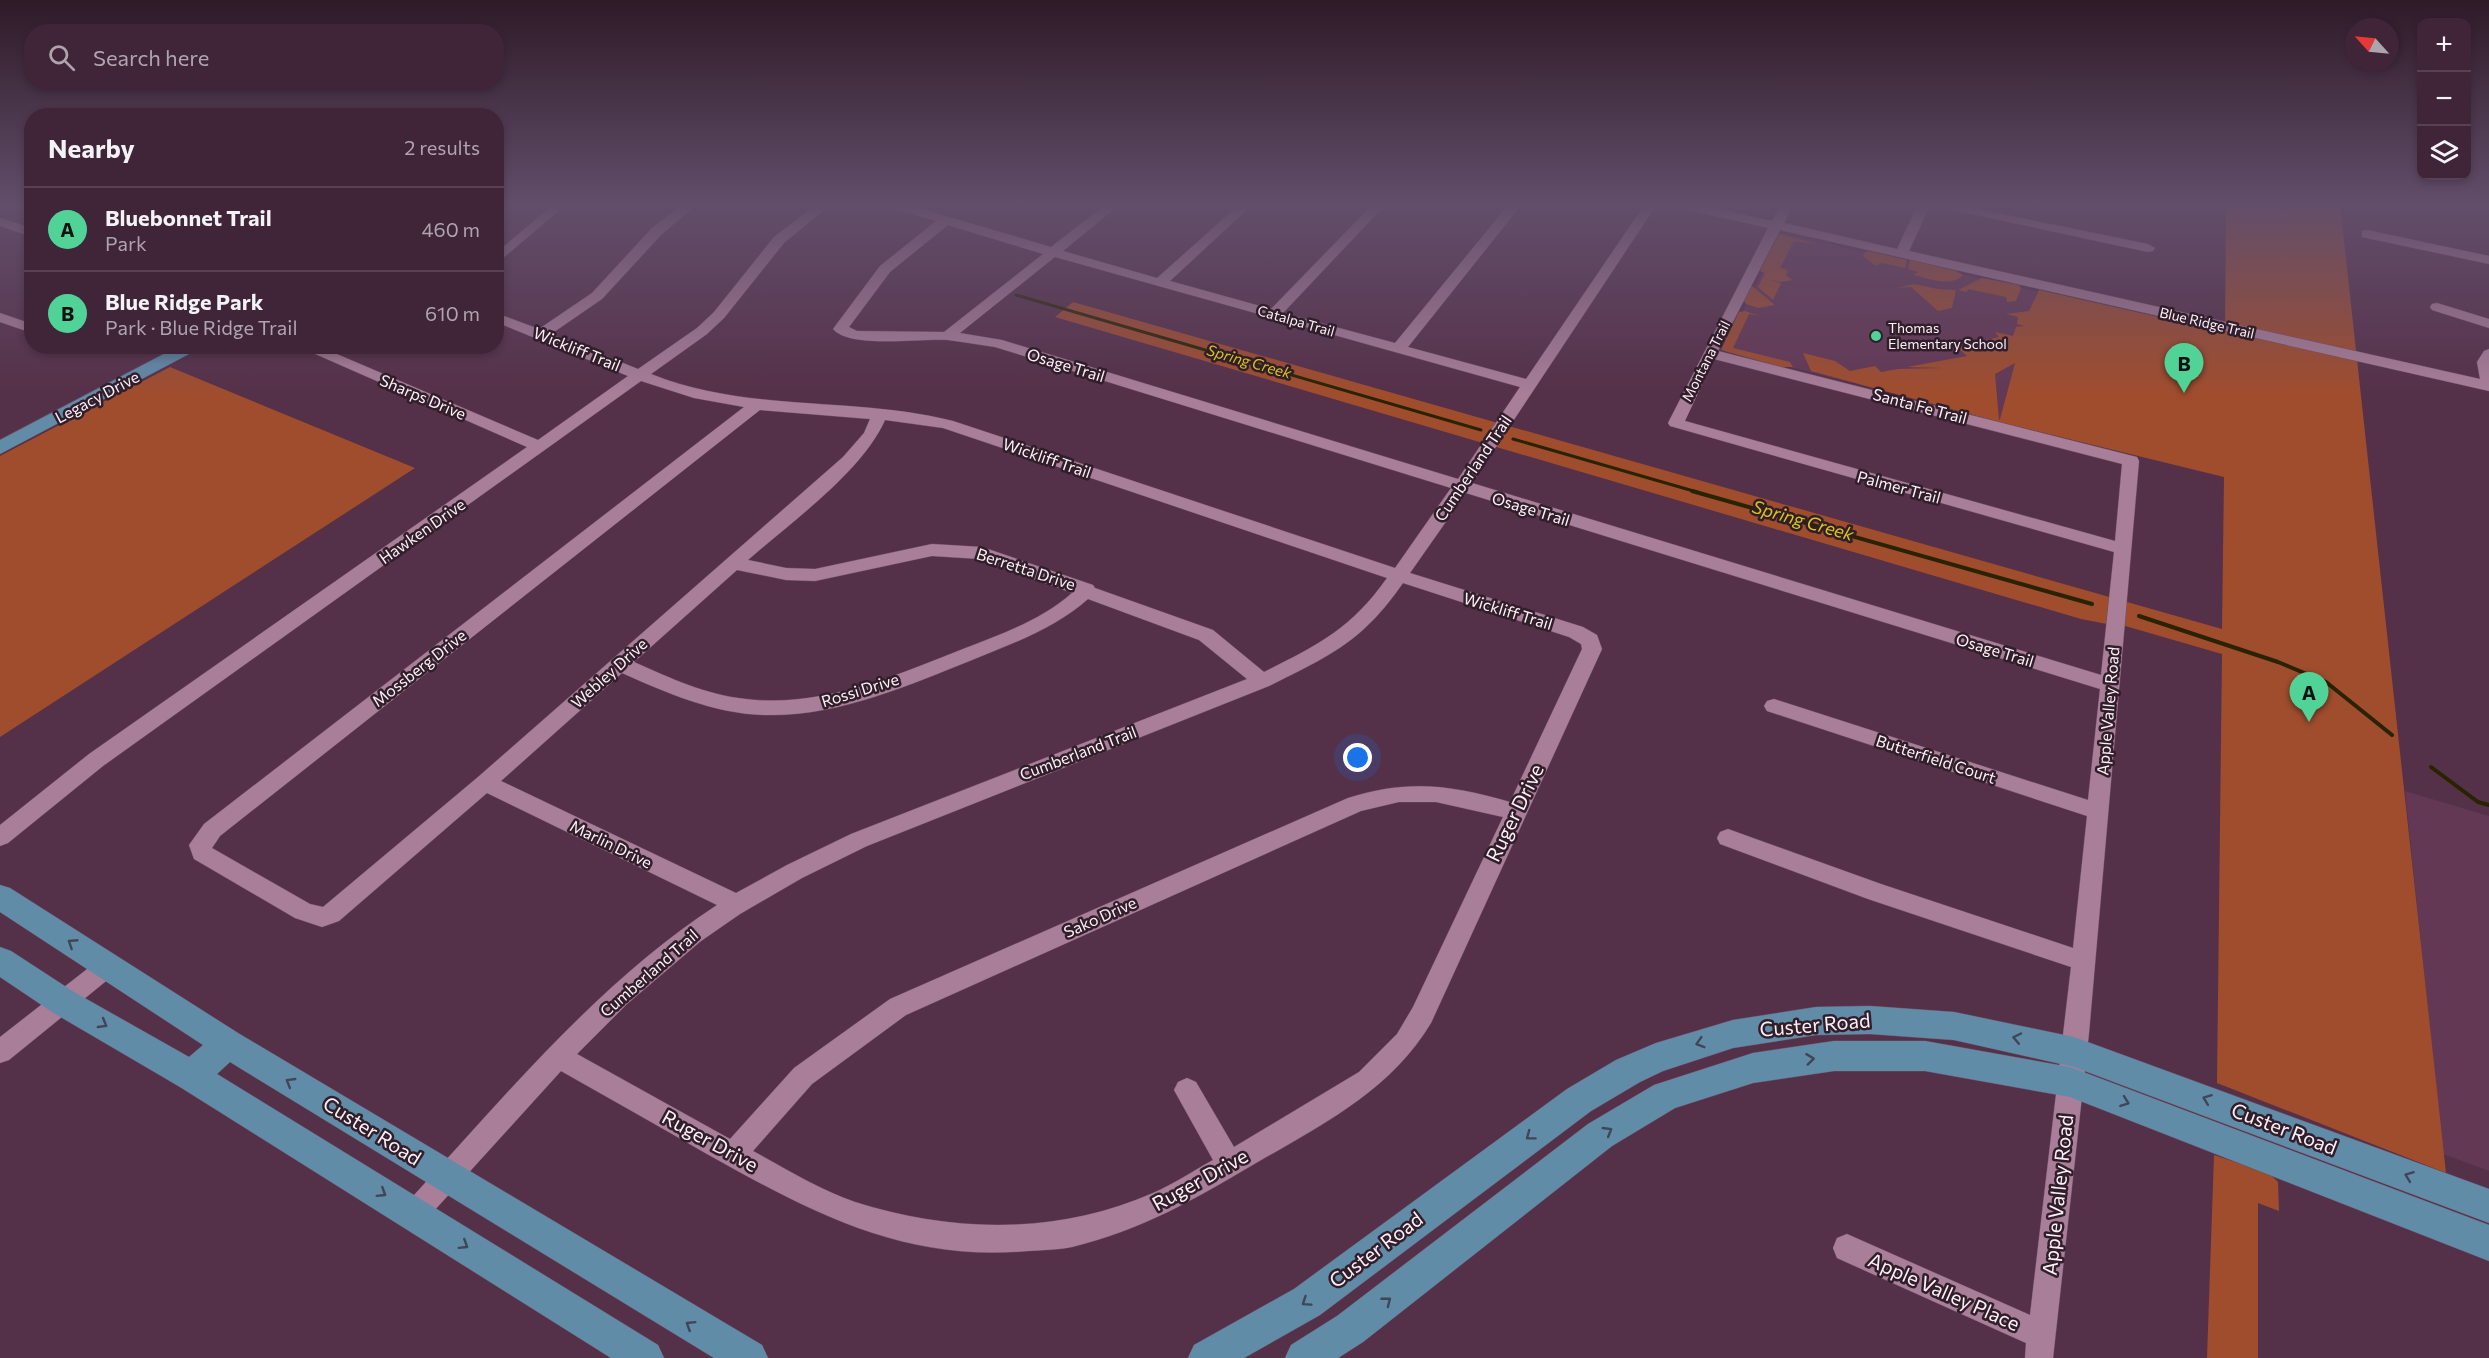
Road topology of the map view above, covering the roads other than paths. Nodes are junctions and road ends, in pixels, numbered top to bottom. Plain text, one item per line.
1 (623, 267) edge
2 (757, 267) edge
3 (887, 267) edge
4 (1035, 267) edge
5 (1104, 267) edge
6 (1177, 267) edge
7 (1319, 267) edge
8 (1464, 267) edge
9 (1608, 267) edge
10 (1753, 267) edge
11 (1961, 267) edge
12 (1160, 283) junction
13 (2437, 307) dead end
14 (1274, 314) junction
15 (0, 317) edge
16 (504, 320) edge
17 (2489, 324) edge
18 (24, 326) edge
19 (541, 334) junction
20 (948, 336) junction
21 (1398, 349) junction
22 (1709, 352) junction
23 (151, 354) edge
24 (180, 354) edge
25 (323, 354) edge
26 (2489, 354) edge
27 (642, 375) junction
28 (1529, 385) junction
29 (2489, 386) edge
30 (757, 405) junction
31 (880, 415) junction
32 (1676, 423) joint
33 (0, 432) edge
34 (541, 447) junction
35 (0, 448) edge
36 (2132, 461) joint
37 (1461, 487) junction
38 (2123, 549) junction
39 (733, 563) junction
40 (1399, 576) junction
41 (1087, 589) junction
42 (1590, 640) joint
43 (619, 664) junction
44 (1262, 681) junction
45 (2110, 686) junction
46 (1774, 706) dead end
47 (485, 783) junction
48 (1516, 812) junction
49 (2098, 812) junction
50 (0, 837) edge
51 (1728, 838) dead end
52 (0, 897) edge
53 (736, 904) junction
54 (322, 917) joint
55 (0, 960) edge
56 (2084, 961) junction
57 (108, 966) junction
58 (63, 1002) junction
59 (1733, 1034) junction
60 (4, 1043) edge
61 (227, 1043) junction
62 (560, 1058) junction
63 (2072, 1067) junction
64 (1753, 1068) junction
65 (192, 1076) junction
66 (1187, 1090) dead end
67 (734, 1154) junction
68 (1228, 1163) junction
69 (448, 1178) junction
70 (2476, 1201) edge
71 (414, 1214) junction
72 (2479, 1239) edge
73 (1847, 1248) dead end
74 (2041, 1347) edge
75 (743, 1357) edge
76 (645, 1358) edge
77 (1207, 1358) edge
78 (1304, 1358) edge

1 - 19 street
2 - 27 street, Hawken Drive
3 - 20 street, Osage Trail
4 - 20 street
5 - 12 street, Catalpa Trail
6 - 12 street
7 - 14 street
8 - 21 street
9 - 28 street, Cumberland Trail
10 - 22 street, Montana Trail
11 - 29 street, Blue Ridge Trail
12 - 14 street, Catalpa Trail
13 - 17 street
14 - 21 street, Catalpa Trail
15 - 18 street
16 - 19 street, Wickliff Trail
19 - 27 street, Wickliff Trail
20 - 37 street, Osage Trail
21 - 28 street, Catalpa Trail
22 - 32 street, Montana Trail
22 - 36 street, Santa Fe Trail
23 - 33 main road, Legacy Drive
24 - 35 main road, Legacy Drive
25 - 34 street, Sharps Drive
26 - 29 street
27 - 30 street, Wickliff Trail
27 - 34 street, Hawken Drive
28 - 37 street, Cumberland Trail
30 - 31 street, Wickliff Trail
30 - 54 street, Mossberg Drive
31 - 39 street, Webley Drive
31 - 40 street, Wickliff Trail
32 - 38 street, Palmer Trail
34 - 50 street, Hawken Drive
36 - 38 street, Apple Valley Road
37 - 40 street, Cumberland Trail
37 - 45 street, Osage Trail
38 - 45 street, Apple Valley Road
39 - 41 street, Berretta Drive
39 - 43 street, Webley Drive
40 - 42 street, Wickliff Trail
40 - 44 street, Cumberland Trail
41 - 43 street, Rossi Drive
41 - 44 street, Berretta Drive
42 - 48 street, Ruger Drive
43 - 47 street, Webley Drive
44 - 53 street, Cumberland Trail
45 - 49 street, Apple Valley Road
46 - 49 street, Butterfield Court
47 - 53 street, Marlin Drive
47 - 54 street, Webley Drive
48 - 67 street, Sako Drive
48 - 68 street, Ruger Drive
49 - 56 street, Apple Valley Road
51 - 56 street
57 -> 52 main road, Custer Road
53 - 62 street, Cumberland Trail
55 - 58 main road
56 - 63 street, Apple Valley Road
57 - 58 street
57 - 61 main road, Custer Road
58 - 60 street
58 -> 65 main road
63 -> 59 main road, Custer Road
59 - 64 main road
59 -> 77 main road, Custer Road
61 - 65 main road
69 -> 61 main road, Custer Road
62 - 67 street, Ruger Drive
62 - 69 street, Cumberland Trail
64 -> 63 main road, Custer Road
70 -> 63 main road, Custer Road
63 -> 72 main road, Custer Road
63 - 74 street, Apple Valley Road
78 -> 64 main road, Custer Road
65 -> 71 main road
66 - 68 street
67 - 68 street, Ruger Drive
69 - 71 street, Cumberland Trail
75 -> 69 main road, Custer Road
70 - 72 main road
71 -> 76 main road
73 - 74 street, Apple Valley Place

